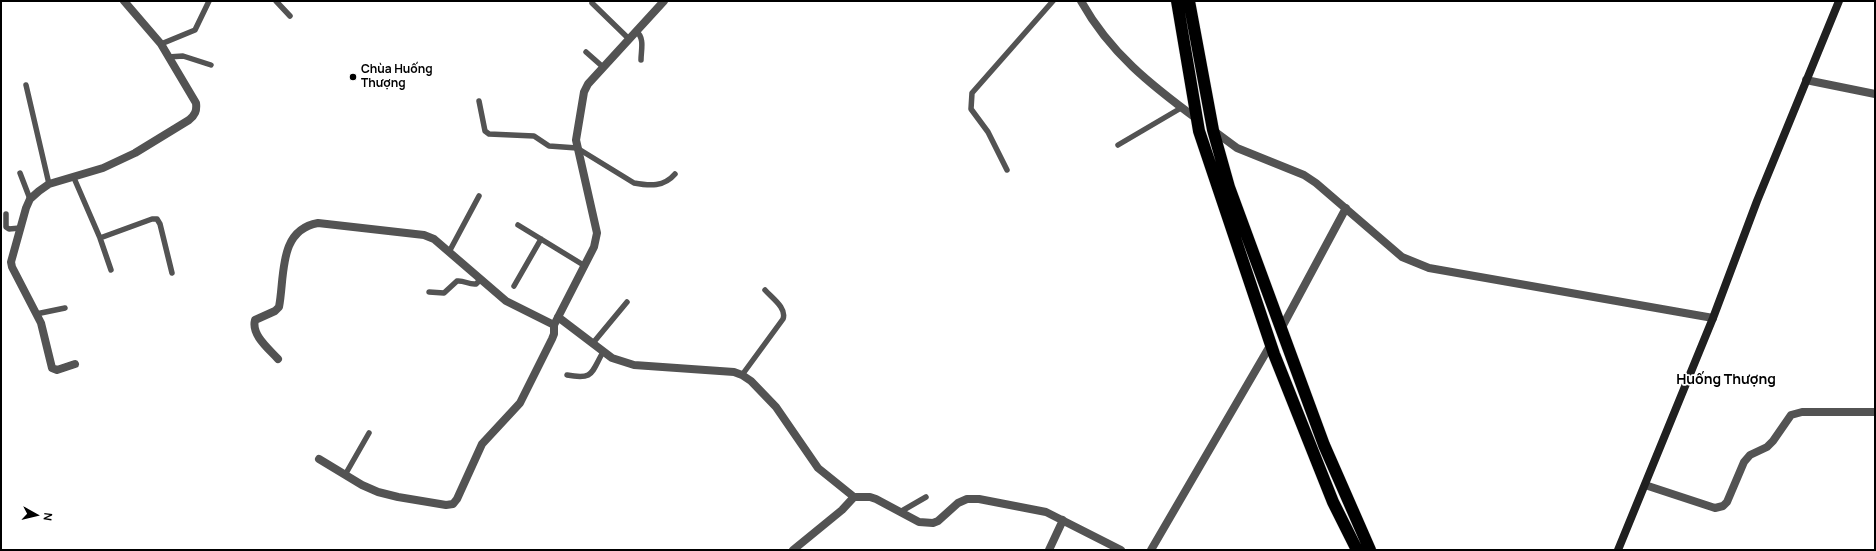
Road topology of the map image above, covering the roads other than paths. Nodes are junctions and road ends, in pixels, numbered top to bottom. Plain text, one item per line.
1 (124, 1) edge
2 (209, 1) edge
3 (276, 1) edge
4 (664, 1) edge
5 (1053, 1) edge
6 (1081, 1) edge
7 (1177, 1) edge
8 (1189, 1) edge
9 (1839, 1) edge
10 (592, 3) dead end
11 (290, 16) dead end
12 (636, 31) junction
13 (629, 39) junction
14 (161, 44) junction
15 (586, 52) dead end
16 (168, 57) junction
17 (641, 60) dead end
18 (211, 65) dead end
19 (603, 67) junction
20 (1806, 80) junction
21 (26, 85) dead end
22 (1875, 94) edge
23 (478, 101) dead end
24 (1181, 108) junction
25 (1197, 120) junction
26 (1213, 130) junction
27 (1118, 145) dead end
28 (577, 148) junction
29 (1007, 170) dead end
30 (20, 172) dead end
31 (675, 174) dead end
32 (74, 178) junction
33 (50, 184) junction
34 (479, 196) dead end
35 (30, 199) junction
36 (1346, 208) junction
37 (6, 214) dead end
38 (518, 225) dead end
39 (20, 228) junction
40 (100, 238) junction
41 (541, 239) junction
42 (449, 252) junction
43 (585, 266) junction
44 (111, 270) dead end
45 (172, 273) dead end
46 (481, 279) junction
47 (514, 286) dead end
48 (765, 290) dead end
49 (428, 292) dead end
50 (627, 302) dead end
51 (65, 308) dead end
52 (36, 314) junction
53 (558, 317) junction
54 (1713, 318) junction
55 (554, 325) junction
56 (1281, 329) junction
57 (593, 343) junction
58 (1271, 344) junction
59 (603, 352) junction
60 (278, 360) dead end
61 (75, 364) dead end
62 (567, 375) dead end
63 (742, 375) junction
64 (1875, 412) edge
65 (369, 433) dead end
66 (319, 459) dead end
67 (345, 475) junction
68 (1645, 485) junction
69 (854, 497) junction
70 (926, 497) dead end
71 (900, 512) junction
72 (1063, 520) junction
73 (793, 550) edge
74 (1049, 550) edge
75 (1121, 550) edge
76 (1151, 550) edge
77 (1357, 550) edge
78 (1370, 550) edge
79 (1618, 550) edge

1 - 14 street
2 - 14 lane
3 - 11 lane
4 - 12 street
5 - 29 lane
6 - 24 street
7 - 25 highway
8 - 26 highway
9 - 20 street
10 - 13 lane
12 - 13 street
12 - 17 lane
13 - 19 street
14 - 16 street
15 - 19 lane
16 - 18 lane
16 - 32 street
19 - 28 street
20 - 22 street
20 - 54 street
21 - 33 lane
23 - 28 lane
24 - 25 street
24 - 27 lane
25 - 58 highway
26 - 36 street
26 - 56 highway
28 - 31 lane
28 - 43 street
30 - 35 lane
32 - 33 street
32 - 40 lane
33 - 35 street
34 - 42 lane
35 - 39 street
36 - 54 street
36 - 56 street
37 - 39 lane
38 - 41 lane
39 - 52 street
40 - 44 lane
40 - 45 lane
41 - 43 lane
41 - 47 lane
42 - 46 street
42 - 60 street
43 - 53 street
46 - 49 lane
46 - 55 street
48 - 63 lane
50 - 57 lane
51 - 52 lane
52 - 61 street
53 - 55 street
53 - 57 street
54 - 68 street
55 - 67 street
56 - 78 highway
57 - 59 street
58 - 76 street
58 - 77 highway
59 - 62 lane
59 - 63 street
63 - 69 street
64 - 68 street
65 - 67 lane
66 - 67 street
68 - 79 street
69 - 71 street
69 - 73 street
70 - 71 lane
71 - 72 street
72 - 74 street
72 - 75 street

